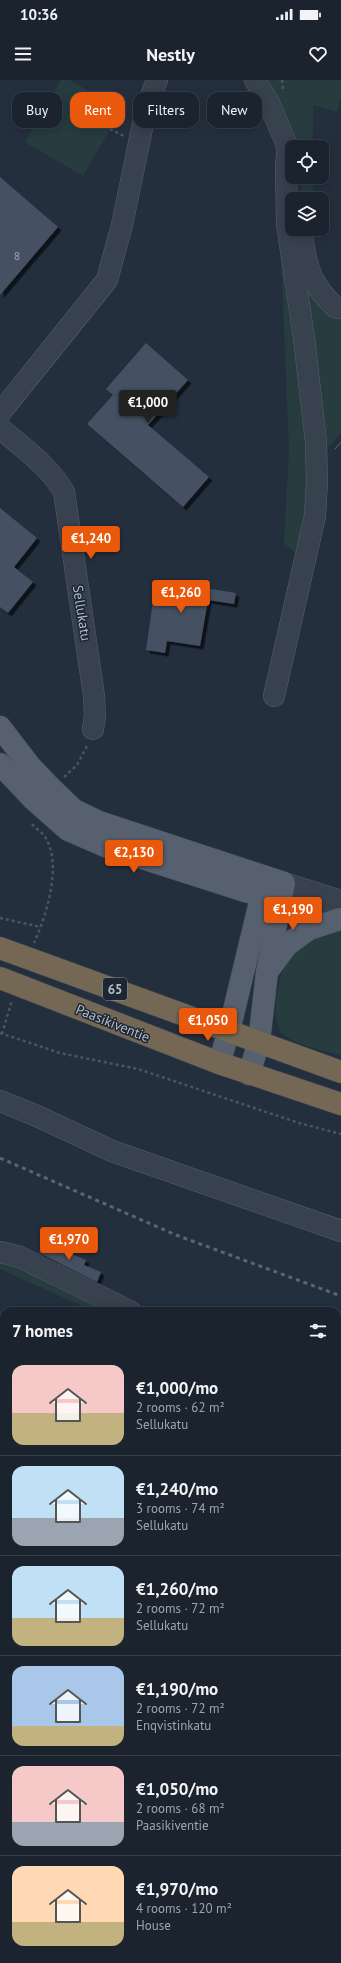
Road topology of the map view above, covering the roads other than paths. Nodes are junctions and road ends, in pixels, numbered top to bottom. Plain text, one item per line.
1 (157, 80) edge
2 (255, 80) edge
3 (285, 141) edge
4 (286, 184) edge
5 (303, 236) edge
6 (341, 308) edge
7 (0, 413) edge
8 (0, 428) edge
9 (274, 696) dead end
10 (0, 727) edge
11 (93, 729) road end
12 (0, 764) edge
13 (273, 889) junction
14 (341, 913) edge
15 (0, 948) edge
16 (267, 972) junction
17 (0, 978) edge
18 (229, 1031) junction
19 (259, 1042) junction
20 (219, 1063) junction
21 (341, 1072) edge
22 (249, 1074) junction
23 (0, 1101) edge
24 (341, 1104) edge
25 (341, 1231) edge
26 (0, 1252) edge
27 (122, 1307) edge

1 - 7 street
2 - 3 street
4 - 9 street
5 - 6 street
8 - 11 street, Sellukatu
10 - 13 main road
12 - 13 main road
13 - 14 street
13 - 16 main road
13 - 18 main road
14 - 16 main road
15 - 18 highway, 65
16 - 19 main road
17 - 20 highway, Paasikiventie / 65
18 - 19 highway, 65
18 - 20 main road
19 - 21 highway, 65
19 - 22 main road
20 - 22 highway, Paasikiventie / 65
22 - 24 highway, Paasikiventie / 65
23 - 25 street
26 - 27 street

